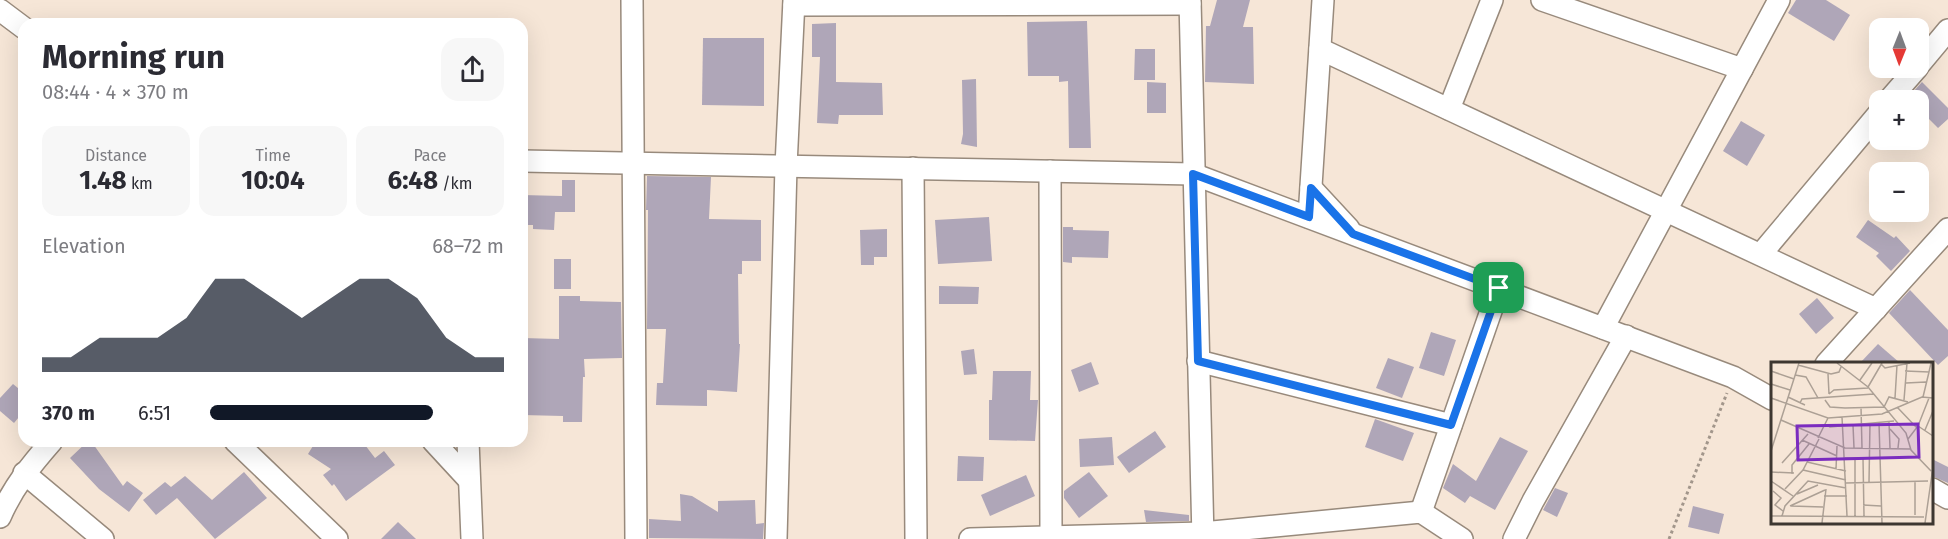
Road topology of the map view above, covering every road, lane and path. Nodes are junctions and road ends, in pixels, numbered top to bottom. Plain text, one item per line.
1 (632, 0) edge
2 (1323, 0) edge
3 (1492, 0) edge
4 (1542, 0) edge
5 (1779, 0) edge
6 (905, 2) edge
7 (1032, 2) edge
8 (1190, 2) edge
9 (794, 3) edge
10 (0, 10) edge
11 (18, 24) edge
12 (1948, 30) edge
13 (1320, 49) junction
14 (1929, 53) edge
15 (1742, 69) junction
16 (1908, 78) edge
17 (1898, 90) edge
18 (1449, 109) junction
19 (1869, 125) edge
20 (528, 161) edge
21 (634, 163) junction
22 (786, 166) junction
23 (913, 168) junction
24 (1050, 171) junction
25 (1193, 174) junction
26 (1311, 188) junction
27 (1666, 210) junction
28 (1309, 217) junction
29 (1948, 229) edge
30 (1353, 234) junction
31 (1761, 254) junction
32 (1499, 288) junction
33 (1876, 309) junction
34 (1603, 327) junction
35 (1626, 336) junction
36 (1198, 361) junction
37 (1827, 362) edge
38 (1733, 376) junction
39 (1771, 398) edge
40 (1451, 425) junction
41 (47, 447) edge
42 (241, 447) edge
43 (439, 447) edge
44 (468, 447) edge
45 (24, 473) junction
46 (468, 480) junction
47 (1933, 490) edge
48 (1948, 498) edge
49 (2, 505) edge
50 (1421, 512) junction
51 (1203, 536) edge
52 (1051, 537) junction
53 (103, 539) edge
54 (337, 539) edge
55 (472, 539) edge
56 (636, 539) edge
57 (776, 539) edge
58 (916, 539) edge
59 (970, 539) edge
60 (1462, 539) edge
61 (1515, 539) edge
62 (1669, 539) edge

1 - 21 street
2 - 13 street
3 - 18 street
4 - 15 street
5 - 15 street
6 - 7 street
6 - 9 street
7 - 8 street
8 - 25 street
9 - 22 street
10 - 11 street
12 - 14 street
13 - 18 street
13 - 26 street
15 - 27 street
16 - 17 street
18 - 27 street
19 - 31 street
20 - 21 street
21 - 22 street
21 - 56 street
22 - 23 street
22 - 57 street
23 - 24 street
23 - 58 street
24 - 25 street
24 - 52 street
25 - 28 street
25 - 36 street
26 - 28 street
26 - 30 street
27 - 31 street
27 - 34 street
28 - 30 street
29 - 33 street
30 - 32 street
31 - 33 street
32 - 34 street
32 - 40 street
33 - 37 street
34 - 35 street
35 - 38 street
35 - 61 street
36 - 40 street
36 - 51 street
38 - 39 street
38 - 62 path
40 - 50 street
41 - 45 street
42 - 54 street
43 - 46 street
44 - 46 street
45 - 49 street
45 - 53 street
46 - 55 street
47 - 48 street
50 - 51 street
50 - 60 street
51 - 52 street
52 - 59 street

